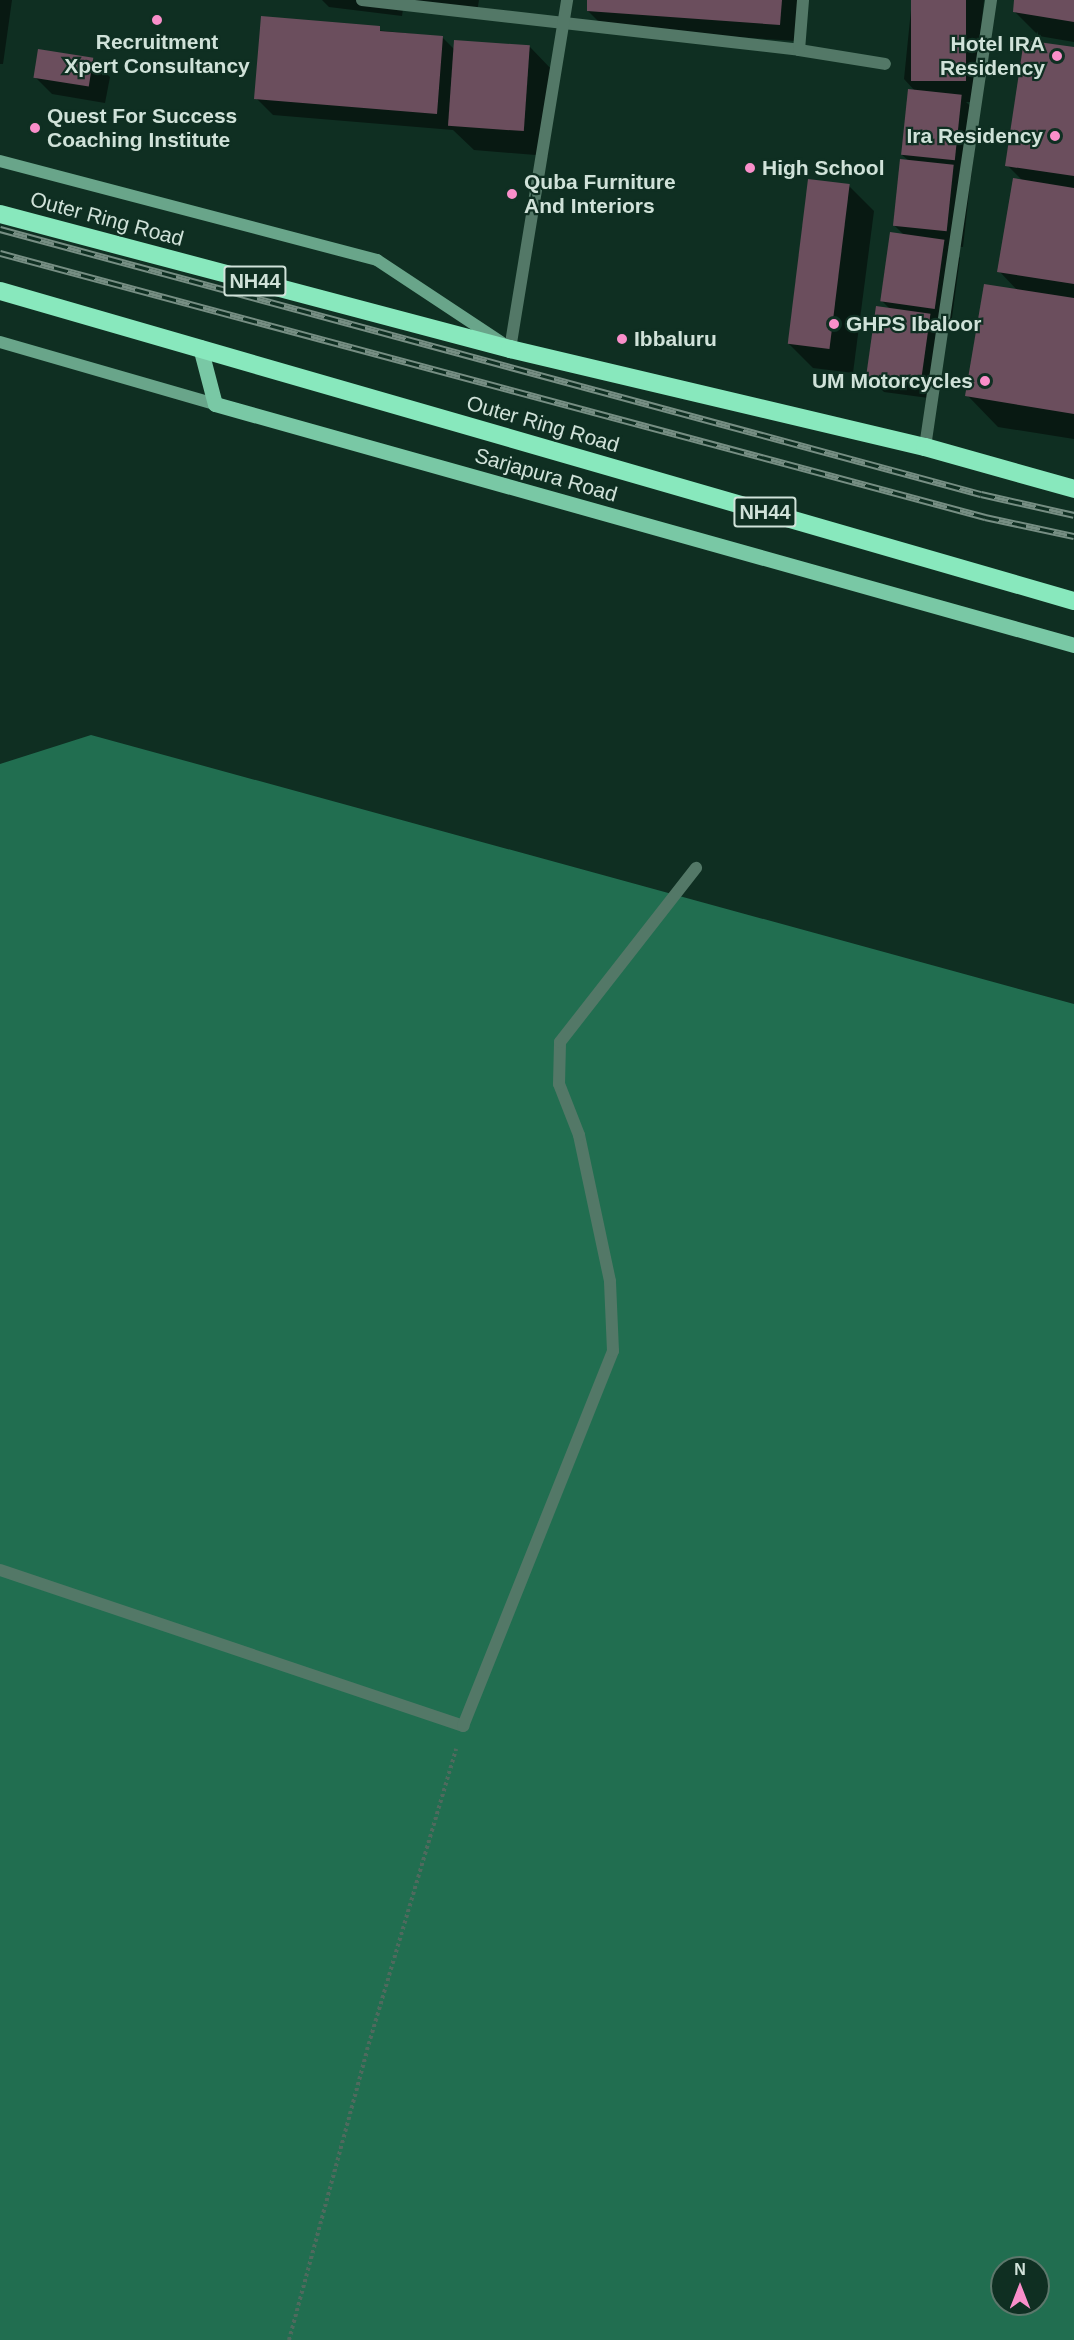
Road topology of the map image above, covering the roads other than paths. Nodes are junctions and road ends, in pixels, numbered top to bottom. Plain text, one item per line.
1 (362, 0) edge
2 (567, 0) edge
3 (803, 0) edge
4 (991, 0) edge
5 (564, 24) junction
6 (799, 50) junction
7 (885, 64) dead end
8 (0, 161) edge
9 (0, 214) edge
10 (0, 291) edge
11 (4, 343) edge
12 (200, 347) junction
13 (510, 349) junction
14 (215, 404) junction
15 (925, 447) junction
16 (1074, 489) edge
17 (1074, 601) edge
18 (1074, 645) edge
19 (696, 868) dead end
20 (0, 1570) edge

1 - 5 street
2 - 5 street
3 - 6 street
4 - 15 street
5 - 6 street
5 - 13 street
6 - 7 street
8 - 13 street
9 - 13 highway, Outer Ring Road / NH44
10 - 12 highway, Outer Ring Road / NH44
11 - 14 street, Sarjapura Road
12 - 14 main road
12 - 17 highway, Outer Ring Road / NH44
13 - 15 highway, Outer Ring Road / NH44
14 - 18 main road, Sarjapura Road
15 - 16 highway, Outer Ring Road / NH44
19 - 20 street

